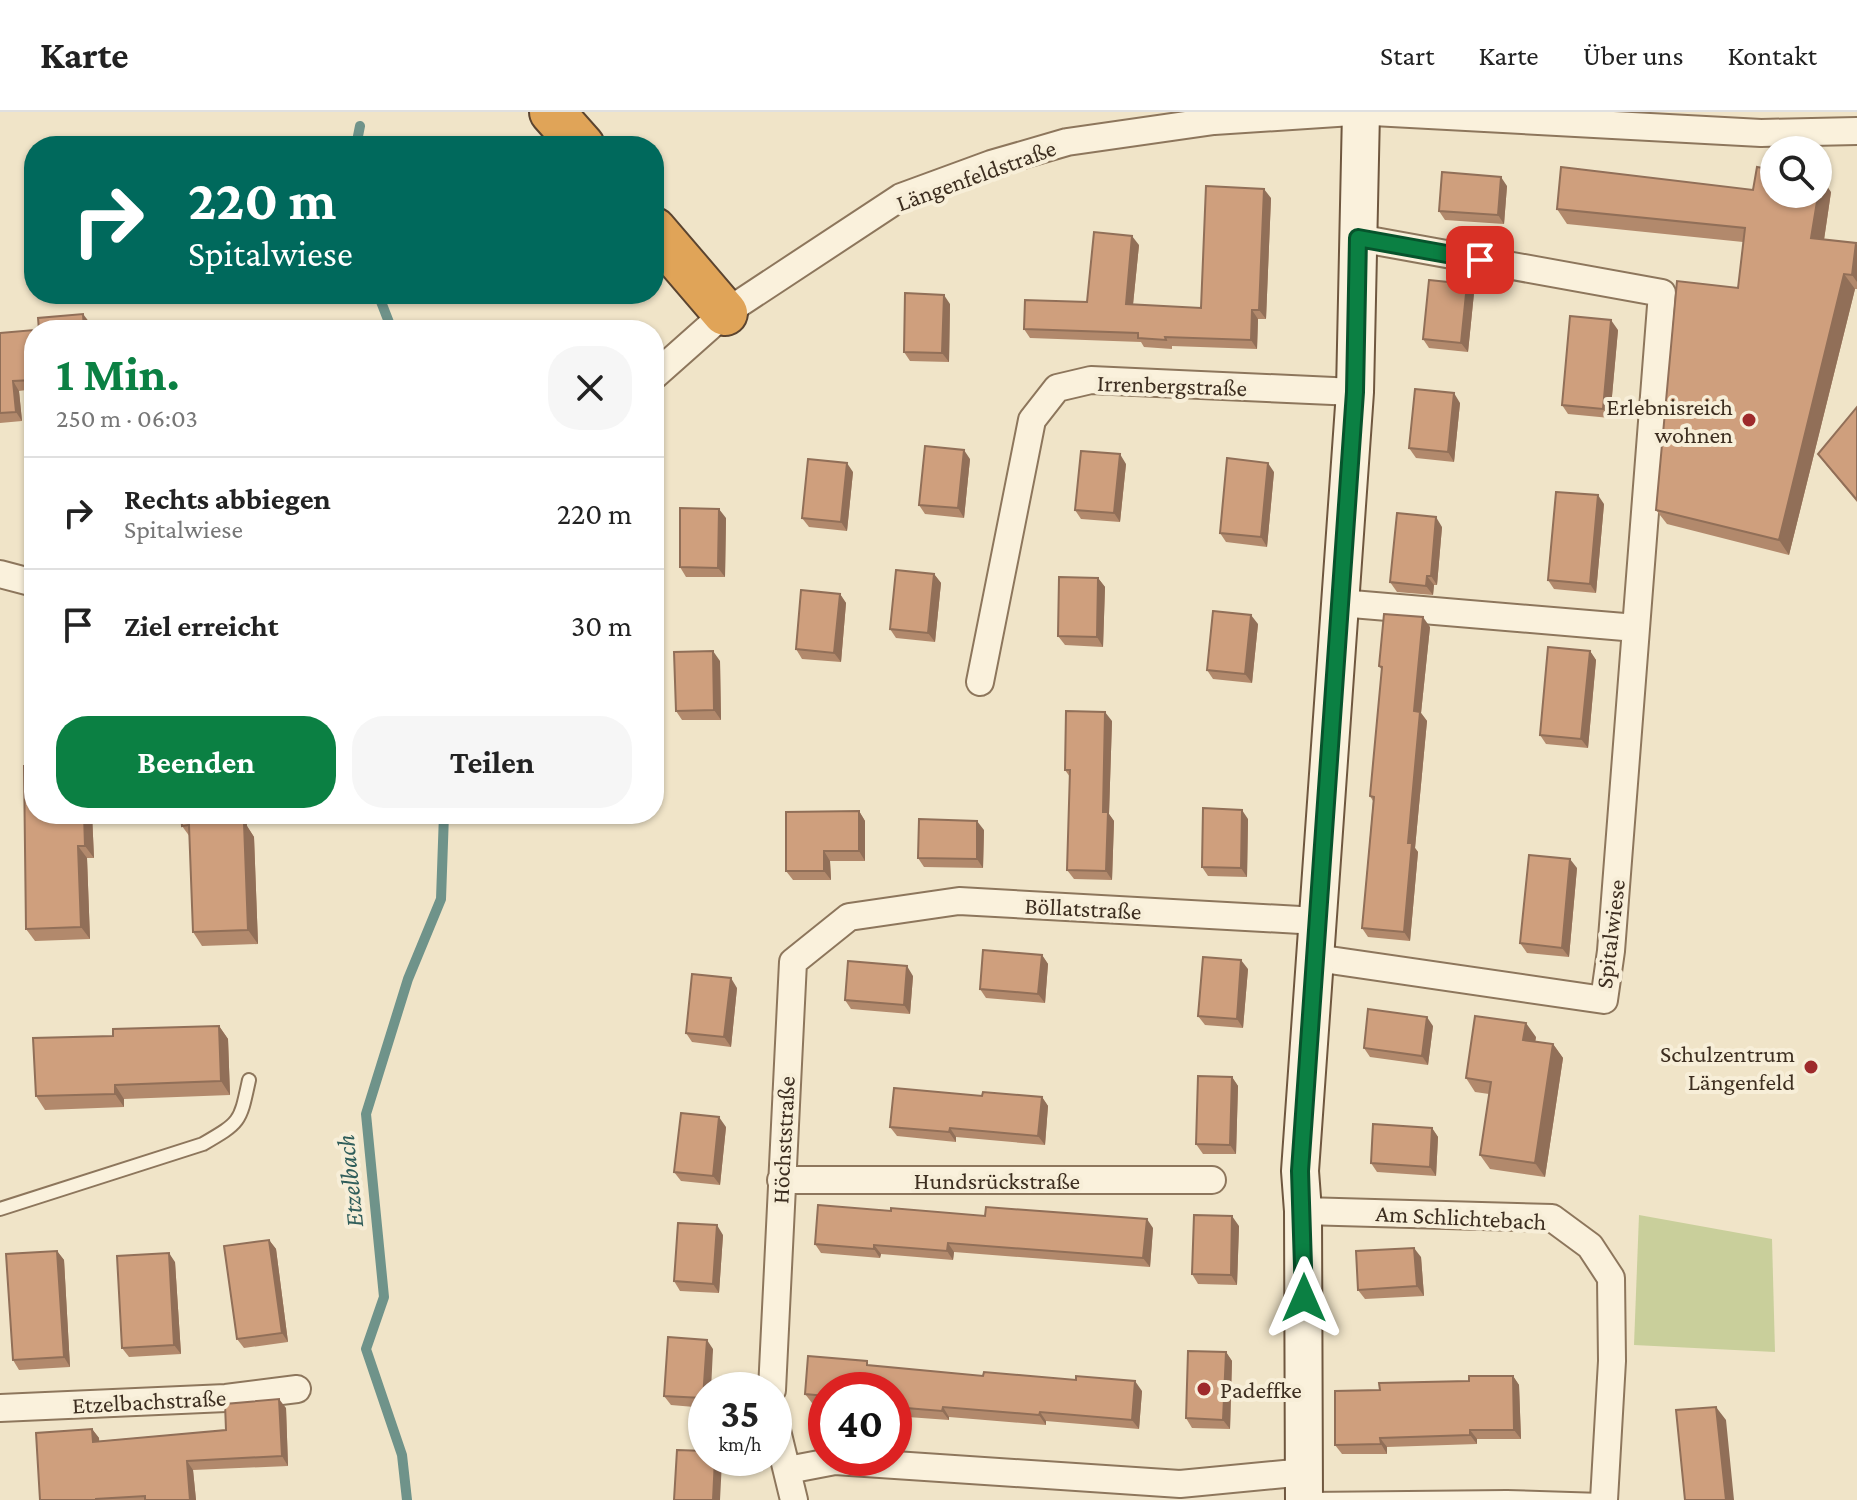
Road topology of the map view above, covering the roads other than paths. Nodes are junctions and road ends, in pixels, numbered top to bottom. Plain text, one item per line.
1 (552, 112) edge
2 (1352, 112) edge
3 (1361, 112) edge
4 (1373, 112) edge
5 (1766, 122) edge
6 (1857, 131) edge
7 (573, 136) edge
8 (1358, 238) junction
9 (664, 242) edge
10 (725, 313) junction
11 (664, 367) edge
12 (1355, 392) junction
13 (0, 574) edge
14 (24, 580) edge
15 (1340, 603) junction
16 (1636, 628) junction
17 (980, 682) dead end
18 (849, 917) joint
19 (1318, 921) junction
20 (1316, 958) junction
21 (249, 1080) dead end
22 (781, 1180) junction
23 (1212, 1180) dead end
24 (0, 1209) edge
25 (1303, 1211) junction
26 (773, 1372) edge
27 (297, 1389) dead end
28 (0, 1408) edge
29 (792, 1469) edge
30 (789, 1476) edge
31 (1305, 1490) edge
32 (794, 1500) edge
33 (1603, 1500) edge

1 - 7 highway
2 - 10 street, Längenfeldstraße
3 - 8 street
4 - 5 street
5 - 6 street
8 - 12 street
8 - 16 street, Spitalwiese
9 - 10 highway
10 - 11 street, Längenfeldstraße
12 - 15 street
12 - 17 street, Irrenbergstraße
13 - 14 street
15 - 16 street
15 - 19 street
16 - 20 street, Spitalwiese
18 - 19 street, Böllatstraße
18 - 22 street, Höchststraße
19 - 20 street
20 - 25 street
21 - 24 lane
22 - 23 street, Hundsrückstraße
22 - 26 street, Höchststraße
25 - 31 street
25 - 33 street, Am Schlichtebach
27 - 28 street, Etzelbachstraße
29 - 31 street
30 - 32 street
31 - 33 lane

